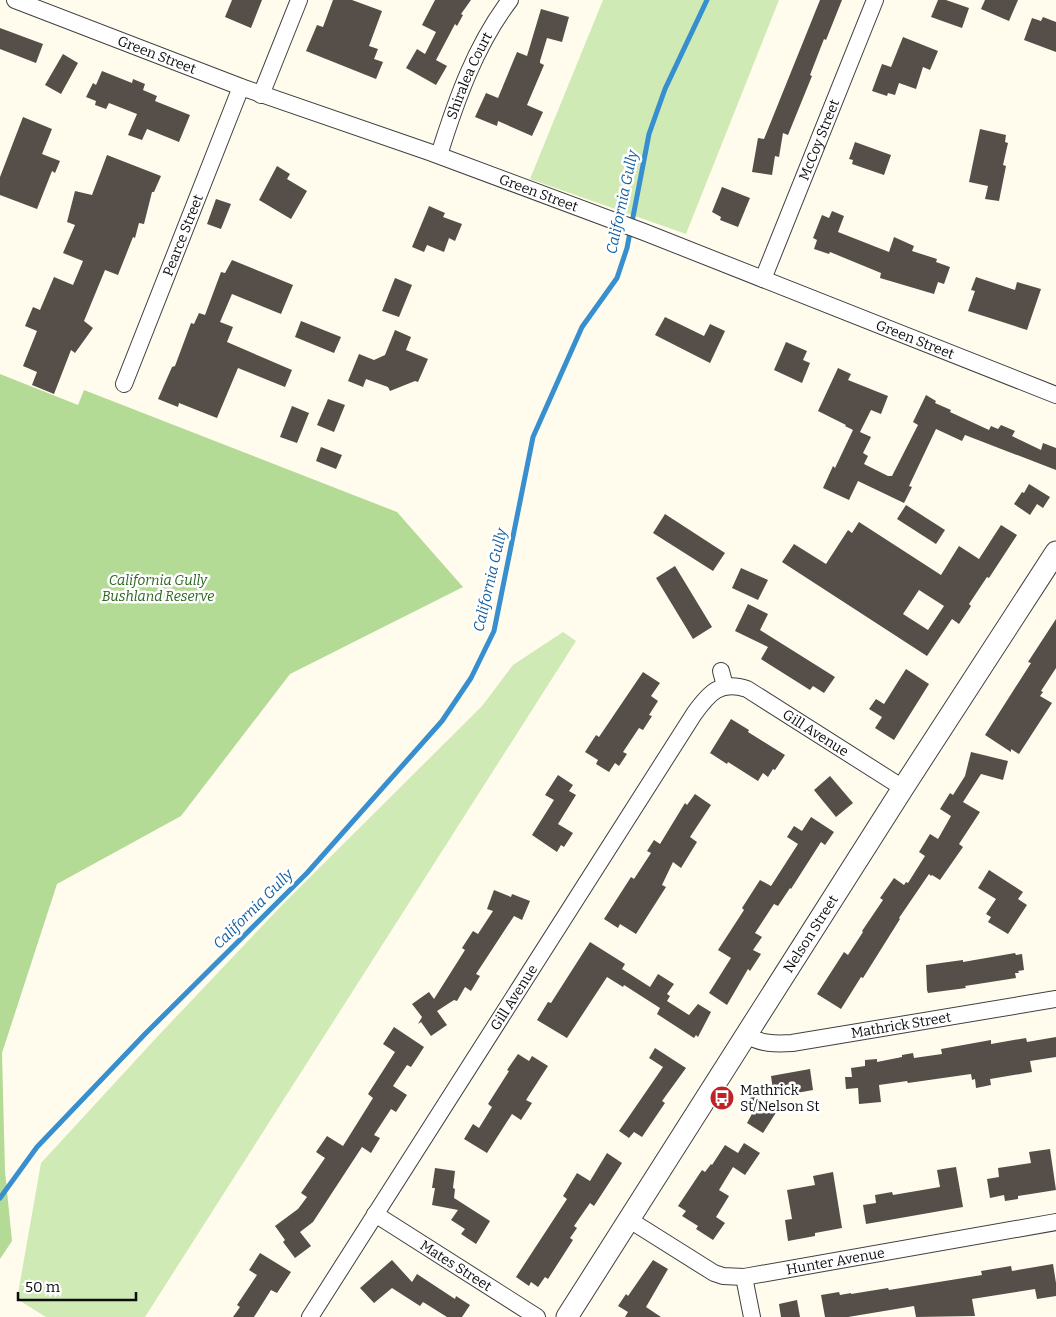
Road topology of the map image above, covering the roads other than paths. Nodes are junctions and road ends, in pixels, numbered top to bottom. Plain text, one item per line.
1 (15, 0) edge
2 (298, 0) edge
3 (518, 0) edge
4 (875, 0) edge
5 (240, 87) junction
6 (261, 95) junction
7 (438, 155) junction
8 (763, 279) junction
9 (124, 384) dead end
10 (1056, 395) edge
11 (1056, 552) edge
12 (903, 788) junction
13 (1056, 999) edge
14 (746, 1035) junction
15 (375, 1214) junction
16 (628, 1219) junction
17 (1056, 1222) edge
18 (744, 1277) junction
19 (310, 1317) edge
20 (538, 1317) edge
21 (567, 1317) edge
22 (752, 1317) edge

1 - 5 street, Green Street
2 - 6 street
3 - 7 street, Shiralea Court
4 - 8 street, McCoy Street
5 - 6 street, Green Street
5 - 9 street, Pearce Street
6 - 7 street, Green Street
7 - 8 street, Green Street
8 - 10 street, Green Street
11 - 12 street, Nelson Street
12 - 14 street, Nelson Street
12 - 15 street, Gill Avenue
13 - 14 street, Mathrick Street
14 - 16 street, Nelson Street
15 - 19 street, Gill Avenue
15 - 20 street, Mates Street
16 - 18 street, Hunter Avenue
16 - 21 street, Nelson Street
17 - 18 street, Hunter Avenue
18 - 22 street

